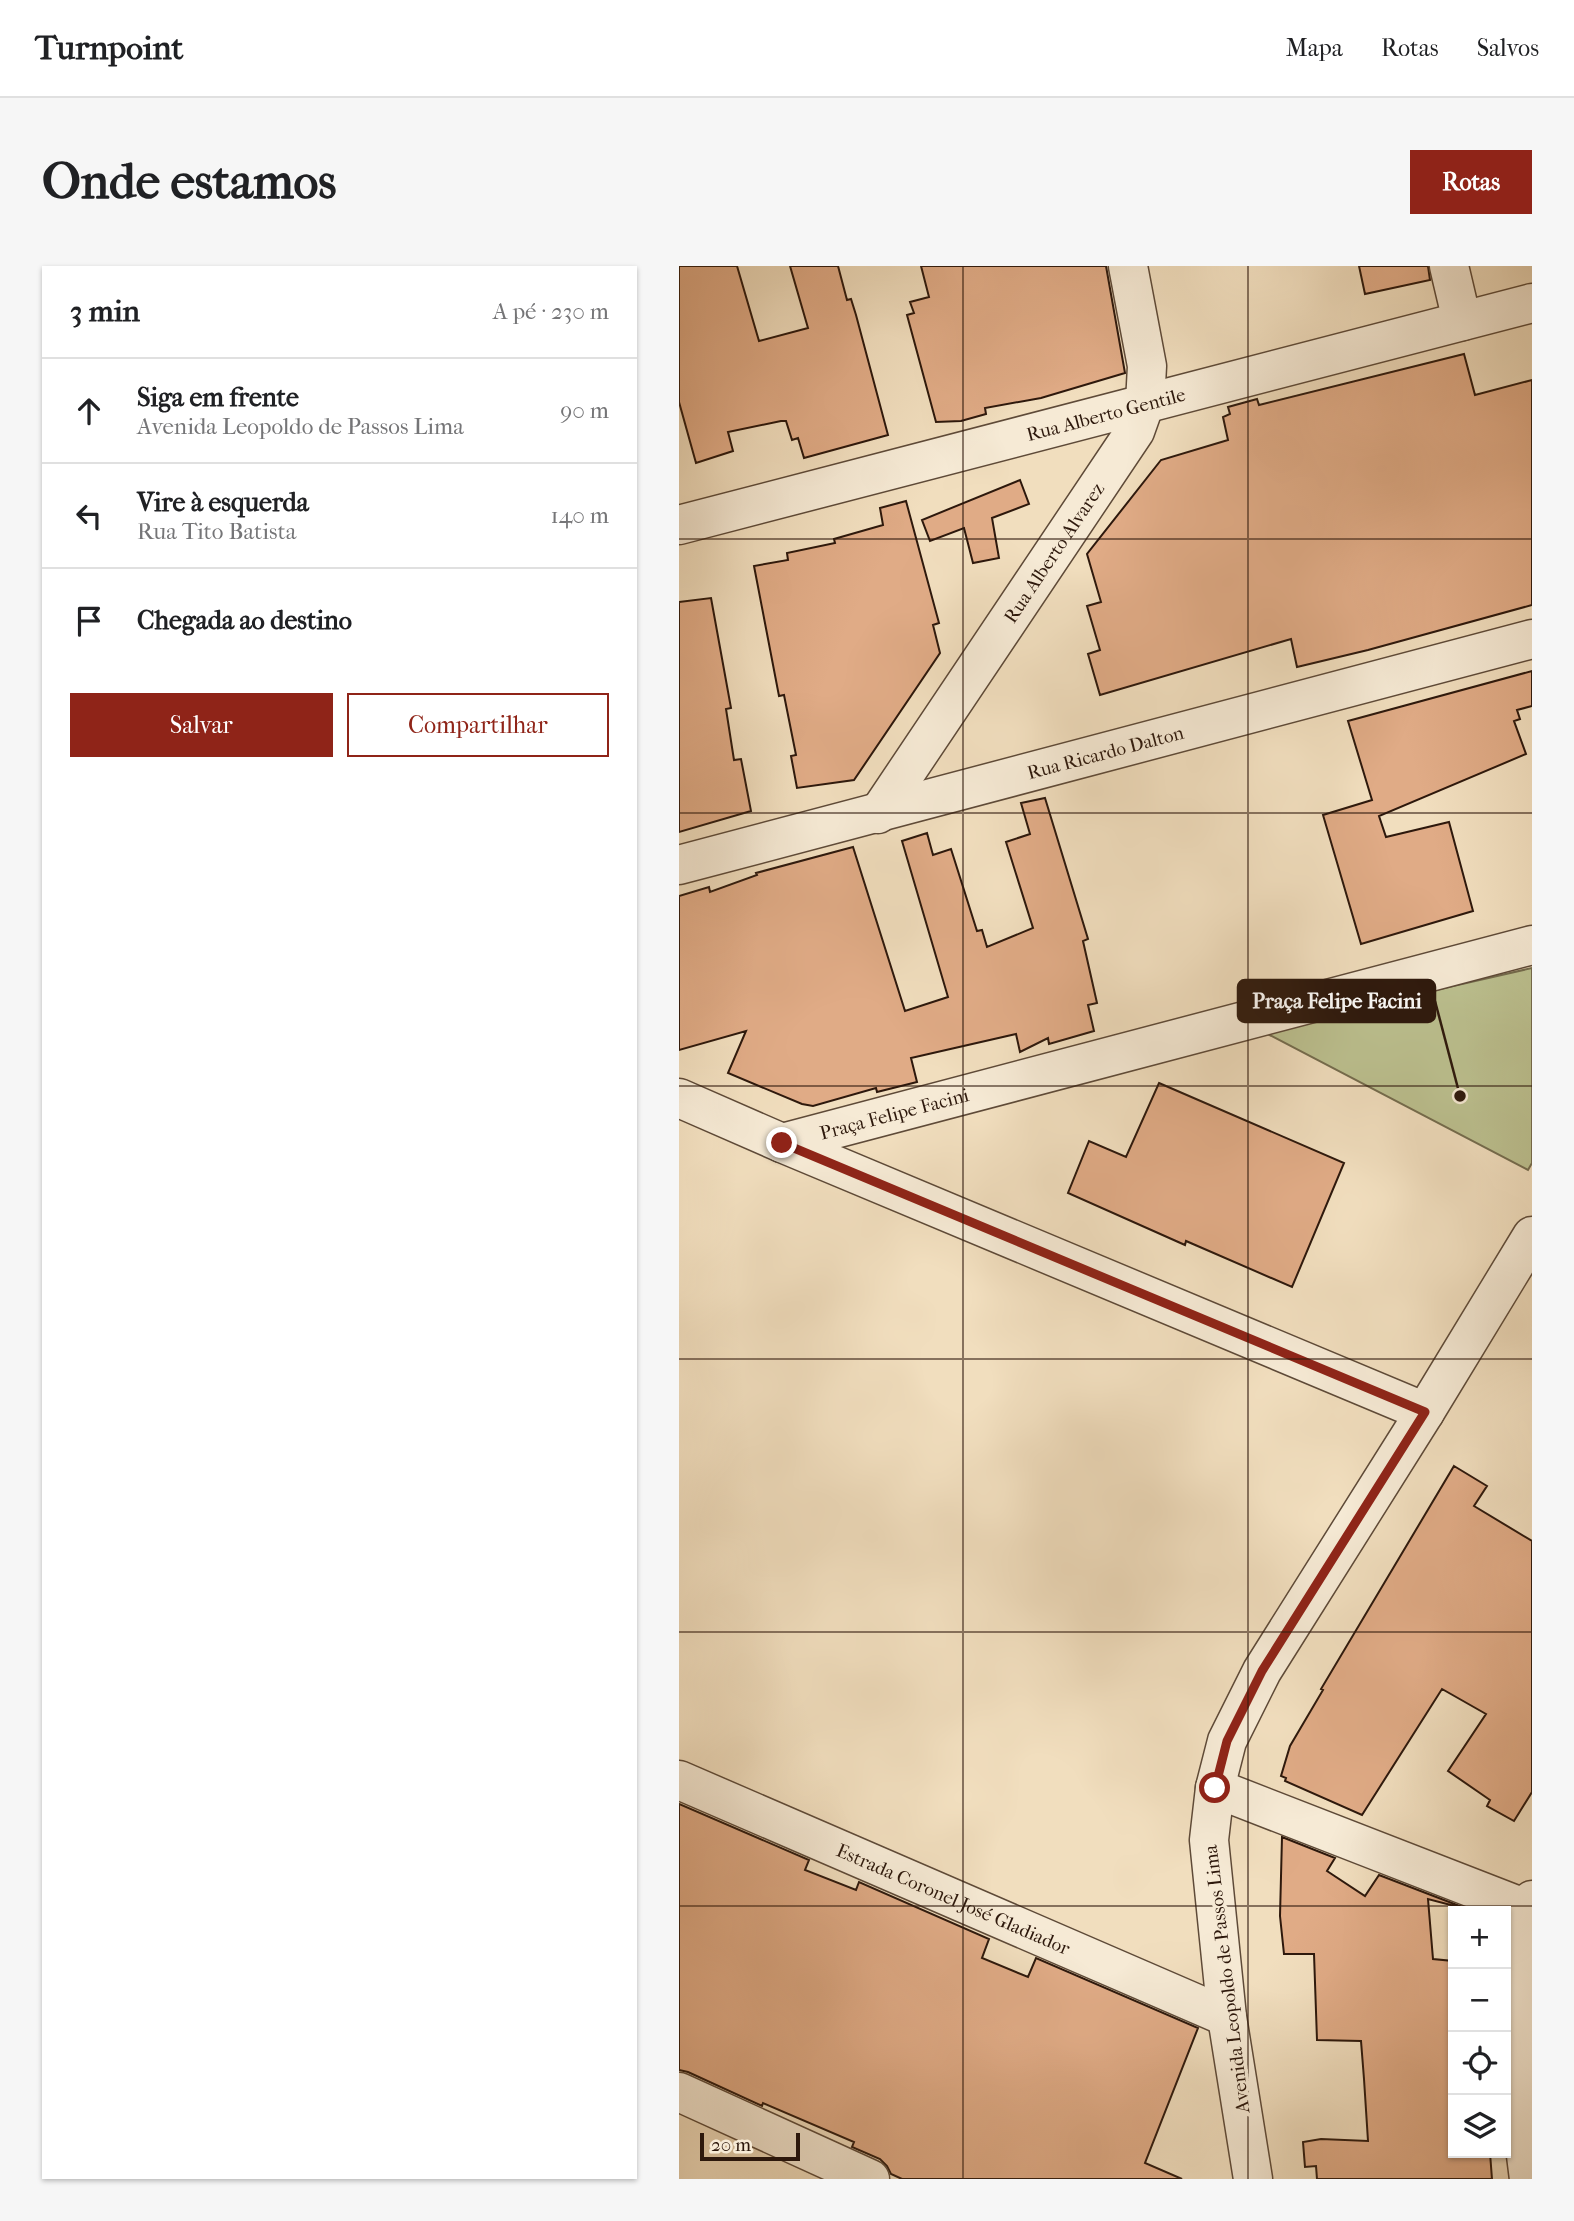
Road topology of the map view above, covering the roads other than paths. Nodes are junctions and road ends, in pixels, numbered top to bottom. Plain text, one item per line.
1 (1128, 266) edge
2 (1449, 266) edge
3 (1532, 303) edge
4 (1462, 321) junction
5 (1145, 403) junction
6 (679, 525) edge
7 (1532, 639) edge
8 (878, 814) junction
9 (679, 864) edge
10 (1532, 945) edge
11 (679, 1098) edge
12 (782, 1143) junction
13 (1532, 1236) edge
14 (1425, 1412) junction
15 (679, 1780) edge
16 (1215, 1788) junction
17 (1530, 1905) edge
18 (1227, 2017) junction
19 (679, 2092) edge
20 (870, 2179) edge
21 (1253, 2179) edge
22 (1529, 2179) edge

1 - 5 street, Rua Alberto Alvarez
2 - 4 street
3 - 4 street, Rua Alberto Gentile
4 - 5 street, Rua Alberto Gentile
5 - 6 street, Rua Alberto Gentile
5 - 8 street, Rua Alberto Alvarez
7 - 8 street, Rua Ricardo Dalton
8 - 9 street, Rua Ricardo Dalton
10 - 12 street, Praça Felipe Facini
11 - 12 street
12 - 14 street
13 - 14 street, Avenida Leopoldo de Passos Lima
14 - 16 street, Avenida Leopoldo de Passos Lima
15 - 18 street, Estrada Coronel José Gladiador
16 - 17 street
16 - 18 street, Avenida Leopoldo de Passos Lima
17 - 22 street
18 - 21 street, Avenida Leopoldo de Passos Lima
19 - 20 street

